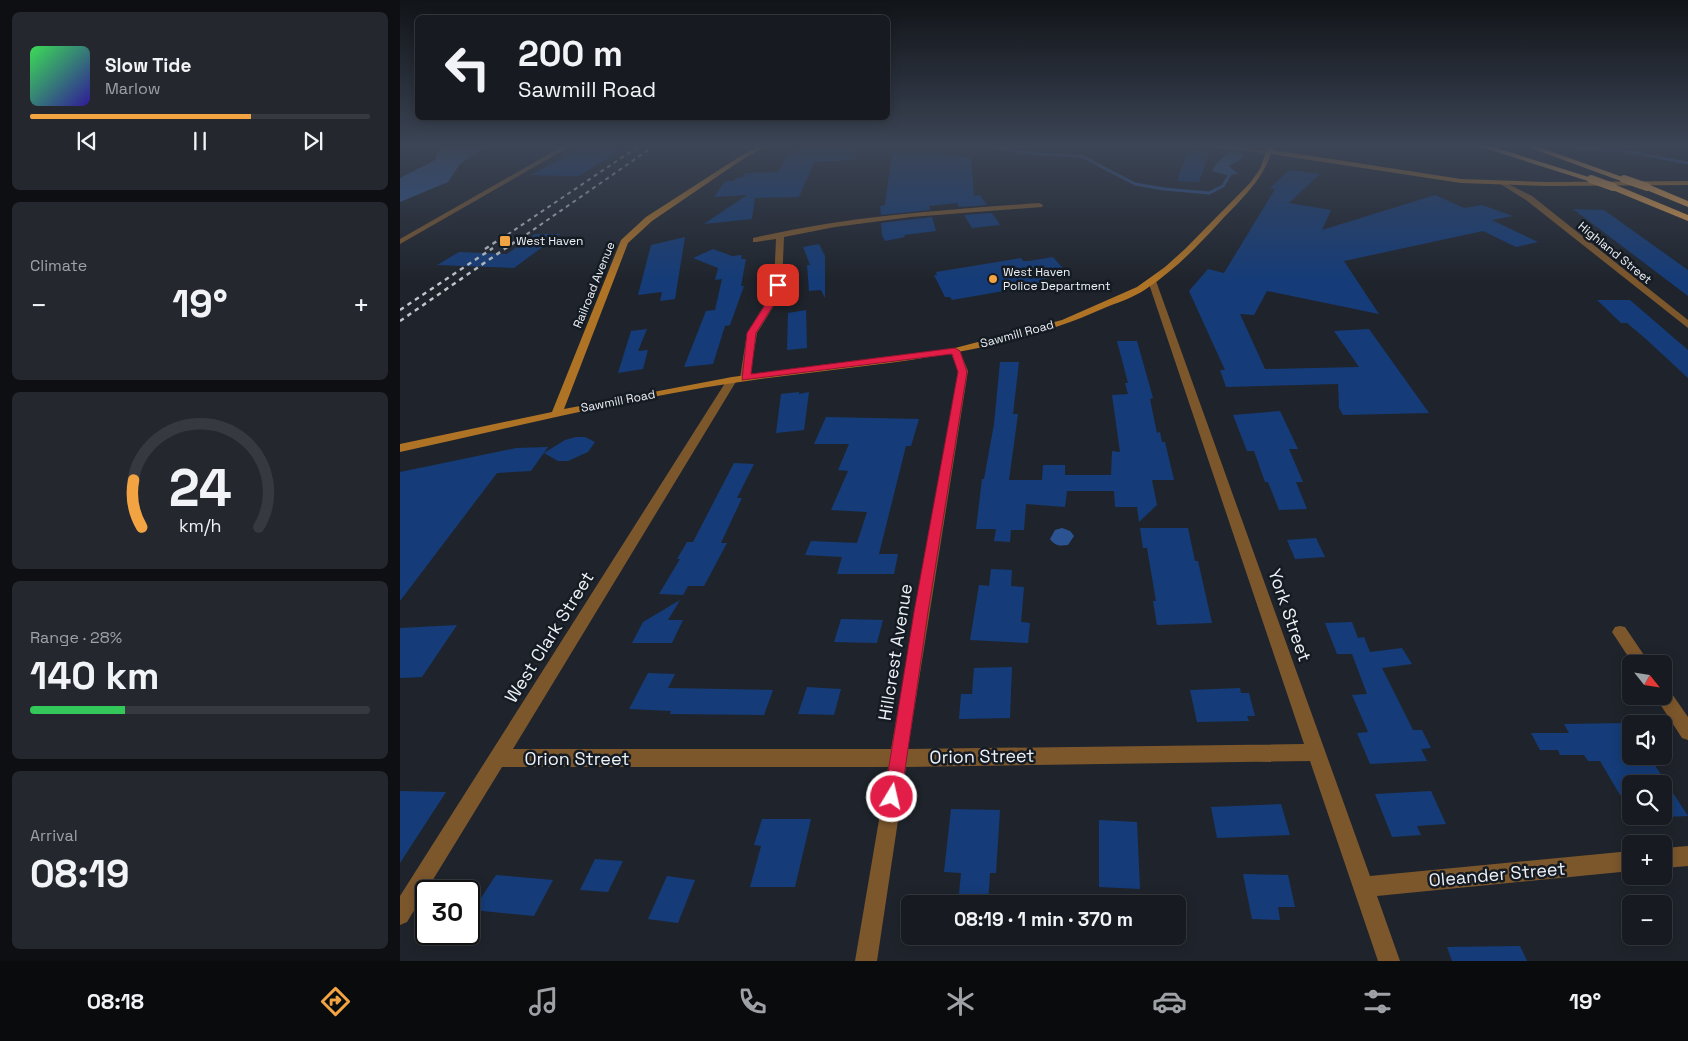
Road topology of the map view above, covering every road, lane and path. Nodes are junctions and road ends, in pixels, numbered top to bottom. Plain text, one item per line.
1 (490, 191) edge
2 (691, 191) edge
3 (1245, 191) edge
4 (1516, 191) edge
5 (1622, 191) edge
6 (1653, 191) edge
7 (1688, 204) edge
8 (1039, 205) dead end
9 (1688, 218) edge
10 (780, 237) junction
11 (756, 240) dead end
12 (400, 242) edge
13 (1152, 281) junction
14 (1688, 325) edge
15 (955, 351) junction
16 (739, 379) junction
17 (557, 413) junction
18 (400, 448) edge
19 (1620, 632) dead end
20 (1636, 655) edge
21 (1670, 705) edge
22 (1688, 732) edge
23 (1316, 752) junction
24 (497, 758) junction
25 (899, 758) junction
26 (1688, 856) edge
27 (1672, 857) edge
28 (1622, 862) edge
29 (1363, 887) junction
30 (400, 915) edge
31 (866, 961) edge
32 (1389, 961) edge

1 - 12 street
2 - 17 street, Railroad Avenue
3 - 13 street, Sawmill Road
4 - 14 street, Highland Street
5 - 9 highway, bridge
6 - 7 highway, bridge
8 - 10 street
10 - 11 street
10 - 16 street
13 - 15 street, Sawmill Road
13 - 23 street, York Street
15 - 16 street, Sawmill Road
15 - 25 street, Hillcrest Avenue
16 - 17 street, Sawmill Road
16 - 24 street, West Clark Street
17 - 18 street, Sawmill Road
19 - 20 street
21 - 22 street
23 - 25 street, Orion Street
23 - 29 street, York Street
24 - 25 street, Orion Street
24 - 30 street, West Clark Street
25 - 31 street, Hillcrest Avenue
26 - 27 street
28 - 29 street, Oleander Street
29 - 32 street, York Street

